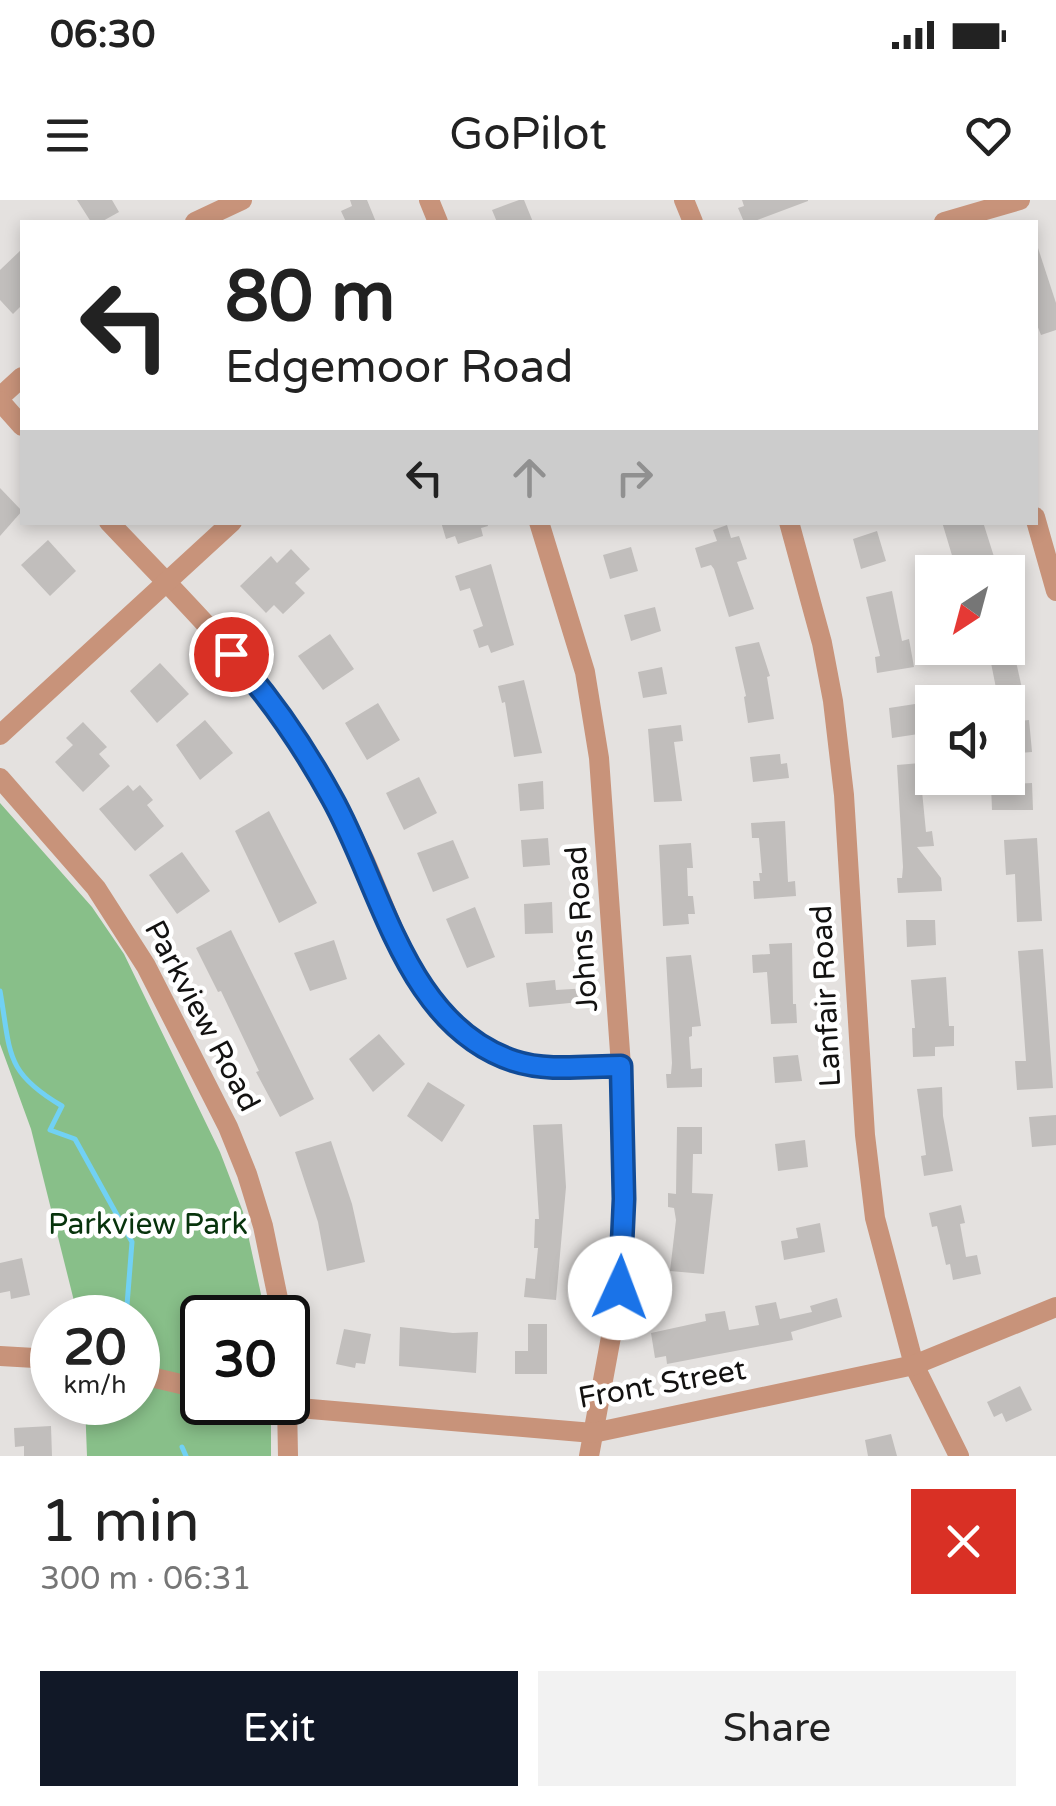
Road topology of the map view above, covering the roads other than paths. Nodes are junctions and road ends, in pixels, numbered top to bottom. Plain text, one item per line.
1 (242, 200) edge
2 (1020, 200) edge
3 (199, 220) edge
4 (951, 220) edge
5 (20, 378) edge
6 (0, 399) edge
7 (20, 424) edge
8 (112, 525) edge
9 (229, 525) edge
10 (540, 525) edge
11 (790, 525) edge
12 (1037, 525) edge
13 (166, 583) junction
14 (1056, 590) edge
15 (0, 735) edge
16 (0, 778) edge
17 (621, 1066) junction
18 (277, 1295) edge
19 (1056, 1308) edge
20 (0, 1356) edge
21 (30, 1356) edge
22 (914, 1364) junction
23 (310, 1407) edge
24 (283, 1425) edge
25 (593, 1433) junction
26 (288, 1456) edge
27 (589, 1456) edge
28 (959, 1456) edge

1 - 3 street
2 - 4 street
5 - 6 street
6 - 7 street
8 - 13 street
9 - 13 street
10 - 17 street, Johns Road
11 - 22 street, Lanfair Road
12 - 14 street
13 - 15 street
13 - 17 street
16 - 18 street, Parkview Road
17 - 25 street, Johns Road
19 - 22 street, Front Street
20 - 21 street
22 - 25 street, Front Street
22 - 28 street, Lanfair Road
23 - 25 street, Front Street
24 - 26 street
25 - 27 street, Johns Road

